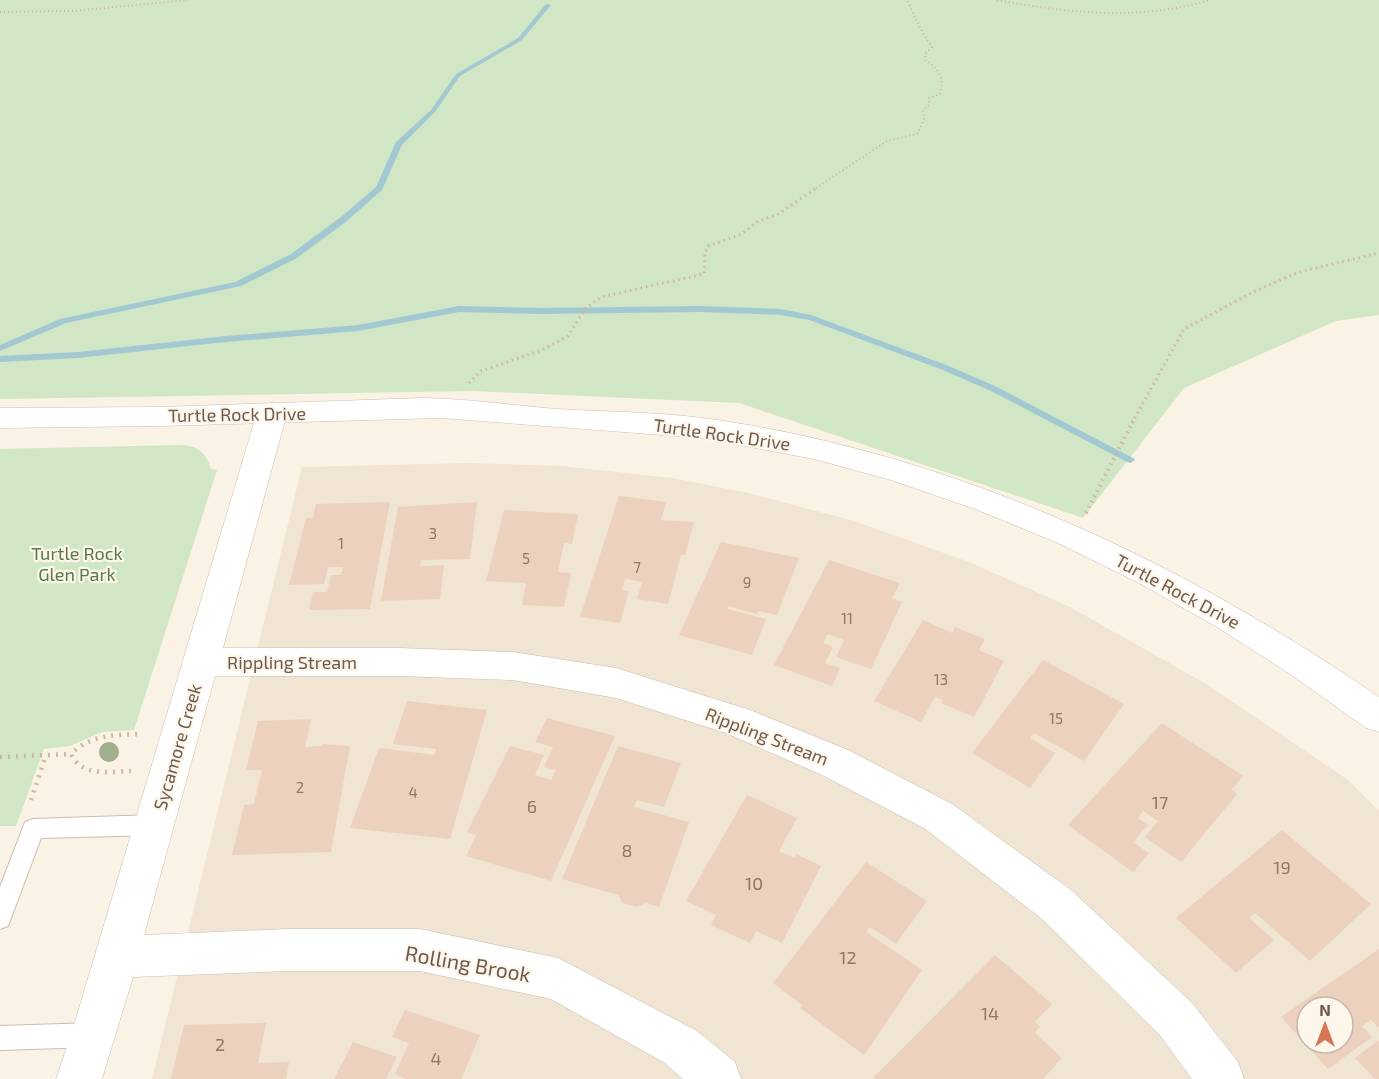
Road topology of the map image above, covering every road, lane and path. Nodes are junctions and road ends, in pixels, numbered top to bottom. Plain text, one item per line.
1 (188, 0) edge
2 (907, 0) edge
3 (997, 0) edge
4 (1210, 0) edge
5 (0, 12) edge
6 (1379, 253) edge
7 (456, 409) junction
8 (272, 414) junction
9 (0, 418) edge
10 (1074, 536) junction
11 (201, 662) junction
12 (1379, 717) edge
13 (181, 732) junction
14 (71, 754) junction
15 (46, 756) junction
16 (0, 757) edge
17 (171, 768) junction
18 (154, 825) junction
19 (33, 829) junction
20 (0, 918) edge
21 (116, 957) junction
22 (94, 1035) junction
23 (0, 1038) edge
24 (79, 1079) edge
25 (718, 1079) edge
26 (1221, 1079) edge

1 - 5 path
2 - 7 path
3 - 4 path
6 - 10 path
7 - 8 street, Turtle Rock Drive
7 - 10 street, Turtle Rock Drive
8 - 9 street, Turtle Rock Drive
8 - 11 street, Sycamore Creek
10 - 12 street, Turtle Rock Drive
11 - 13 street, Sycamore Creek
11 - 26 street, Rippling Stream
13 - 14 path
13 - 17 street, Sycamore Creek
14 - 15 path
14 - 17 path
15 - 16 path
15 - 19 path
17 - 18 street, Sycamore Creek
18 - 19 lane
18 - 21 street, Sycamore Creek
19 - 20 lane
21 - 22 street, Sycamore Creek
21 - 25 street, Rolling Brook
22 - 23 lane
22 - 24 street, Sycamore Creek

